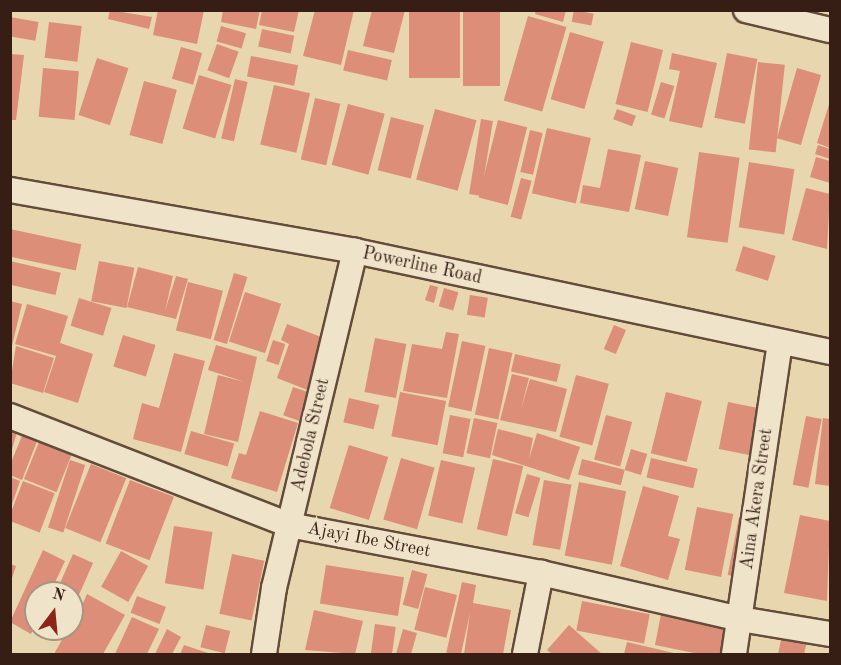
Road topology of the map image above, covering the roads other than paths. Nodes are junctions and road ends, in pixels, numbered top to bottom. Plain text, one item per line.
1 (746, 10) edge
2 (831, 30) edge
3 (10, 190) edge
4 (355, 251) junction
5 (780, 343) junction
6 (831, 352) edge
7 (10, 417) edge
8 (289, 525) junction
9 (541, 573) junction
10 (740, 619) junction
11 (831, 634) edge
12 (264, 654) edge
13 (525, 654) edge
14 (734, 654) edge

1 - 2 street
3 - 4 street, Powerline Road
4 - 5 street, Powerline Road
4 - 8 street, Adebola Street
5 - 6 street, Powerline Road
5 - 10 street, Aina Akera Street
7 - 8 street, Ajayi Ibe Street
8 - 9 street, Ajayi Ibe Street
8 - 12 street, Adebola Street
9 - 10 street, Ajayi Ibe Street
9 - 13 street
10 - 11 street, Ajayi Ibe Street
10 - 14 street, Aina Akera Street

